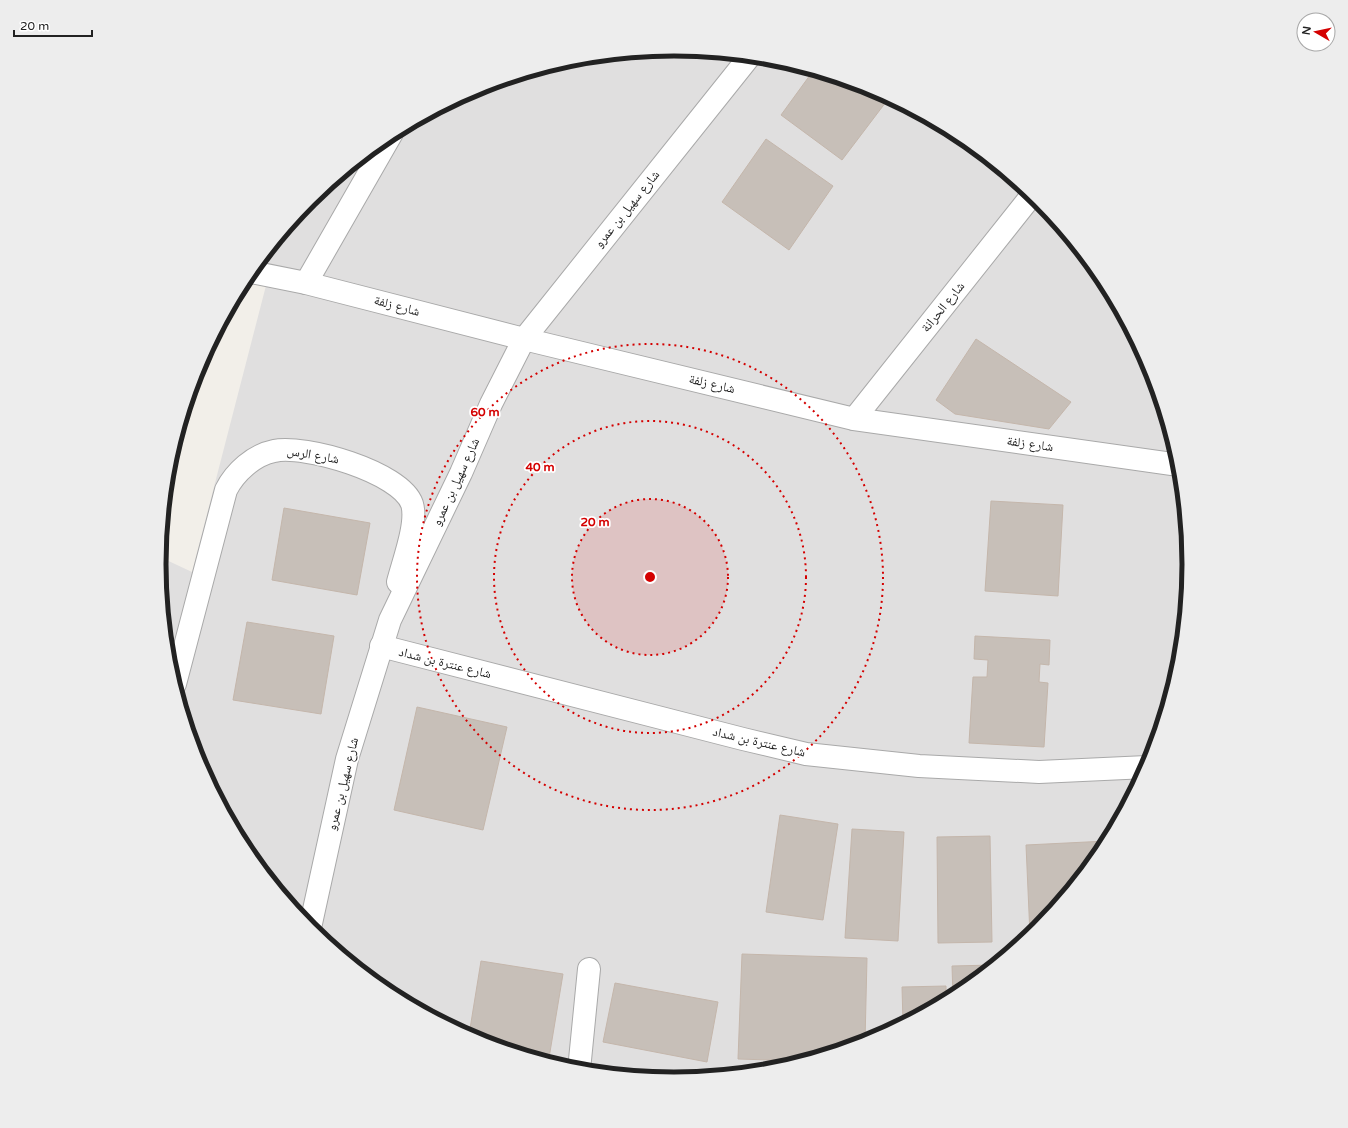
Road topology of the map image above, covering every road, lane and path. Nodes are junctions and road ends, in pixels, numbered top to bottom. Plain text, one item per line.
1 (746, 61) edge
2 (384, 147) edge
3 (1028, 200) edge
4 (258, 273) edge
5 (306, 283) junction
6 (524, 339) junction
7 (854, 419) junction
8 (1172, 464) edge
9 (390, 620) junction
10 (381, 646) junction
11 (178, 672) edge
12 (1139, 767) edge
13 (312, 920) edge
14 (589, 969) dead end
15 (580, 1063) edge

1 - 6 street, شارع سهيل بن عمرو
2 - 5 street
3 - 7 street, شارع الحرانة
4 - 5 street, شارع زلفة
5 - 6 street, شارع زلفة
6 - 7 street, شارع زلفة
6 - 9 street, شارع سهيل بن عمرو
7 - 8 street, شارع زلفة
9 - 10 street, شارع سهيل بن عمرو
9 - 11 street, شارع الرس
10 - 12 street, شارع عنترة بن شداد
10 - 13 street, شارع سهيل بن عمرو
14 - 15 street

